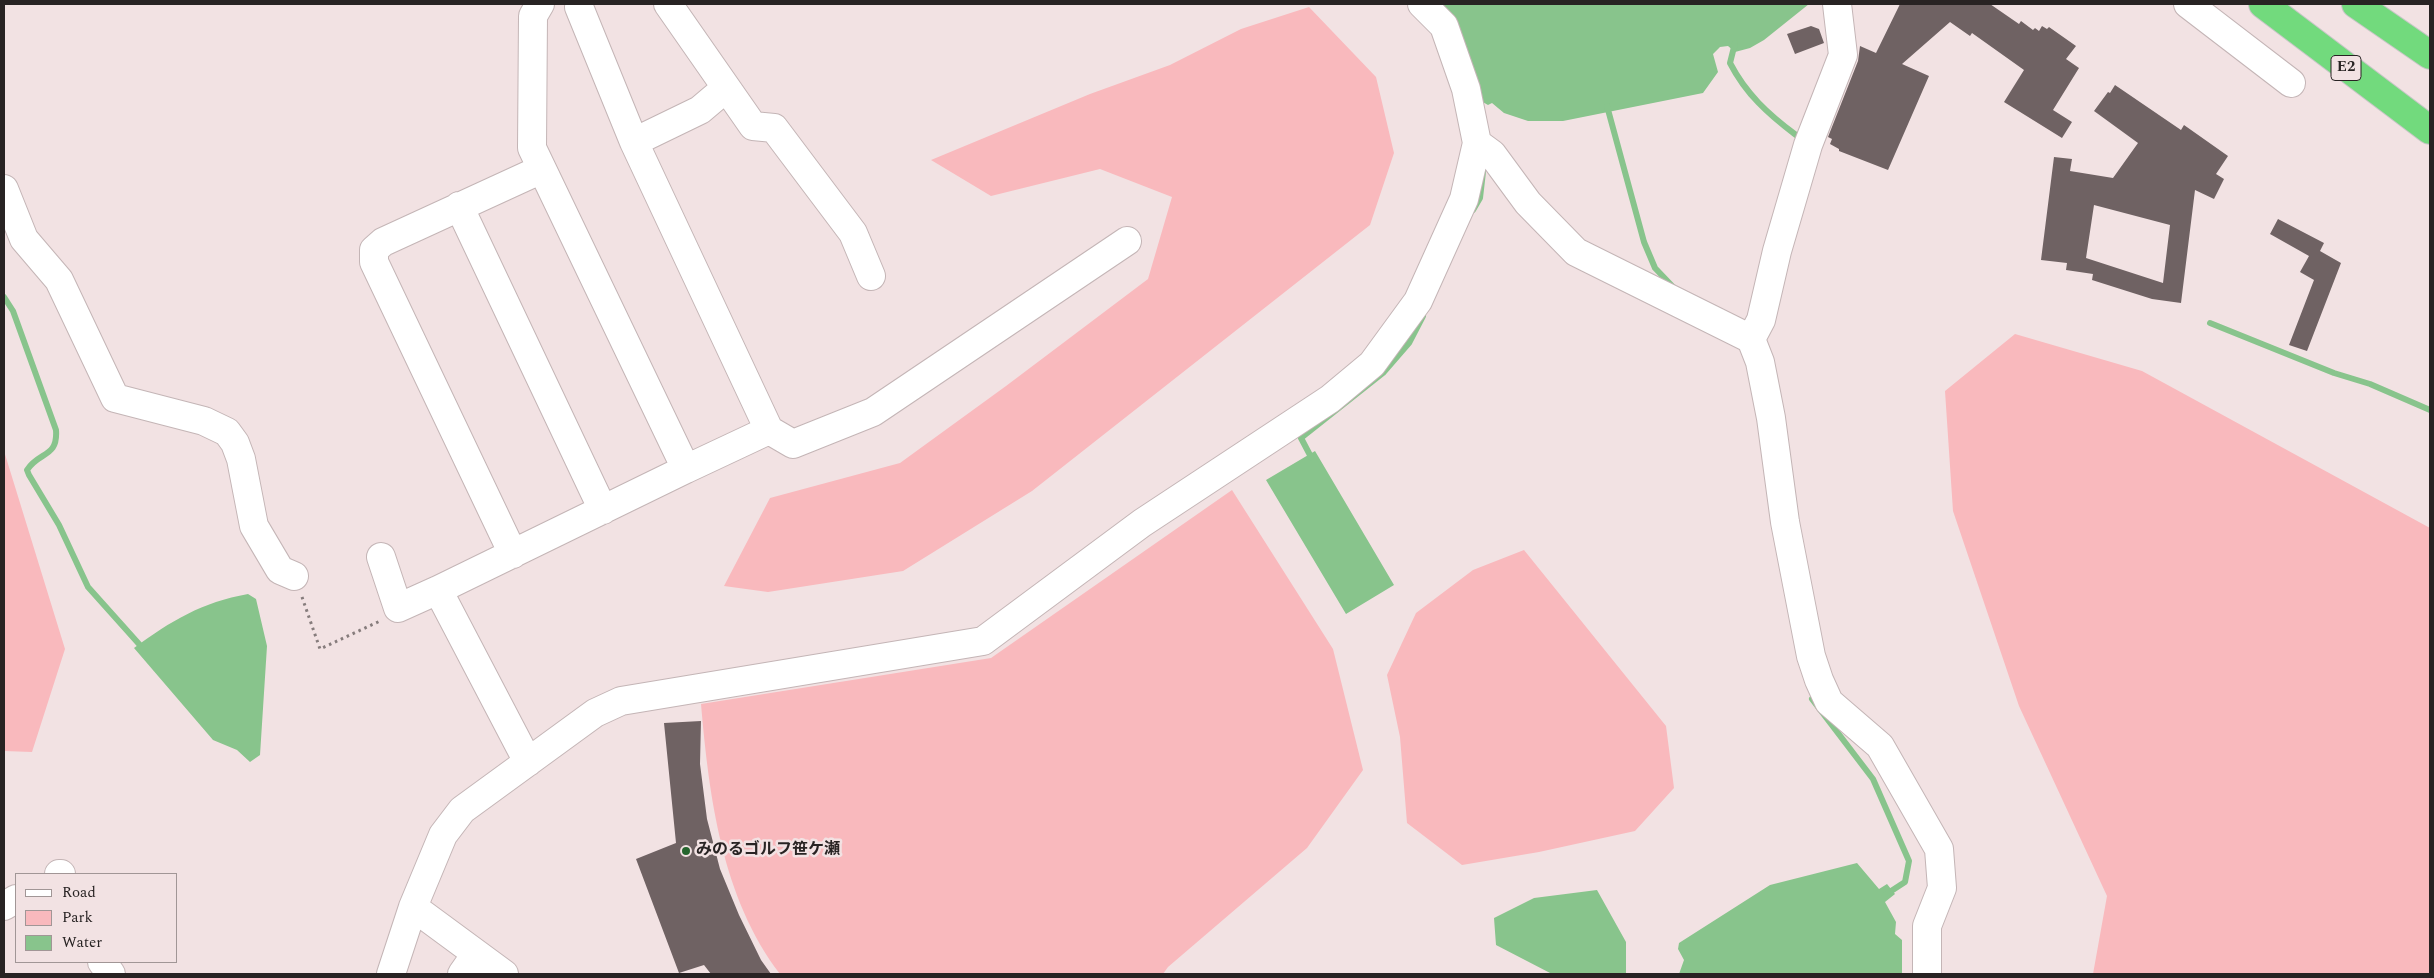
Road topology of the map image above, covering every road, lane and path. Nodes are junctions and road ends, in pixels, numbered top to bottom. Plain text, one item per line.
1 (540, 4) edge
2 (668, 4) edge
3 (1422, 4) edge
4 (1837, 4) edge
5 (2188, 4) edge
6 (2263, 4) edge
7 (2356, 4) edge
8 (573, 5) edge
9 (2430, 55) edge
10 (2291, 83) dead end
11 (726, 88) junction
12 (2430, 130) edge
13 (634, 142) junction
14 (1477, 143) junction
15 (542, 169) junction
16 (4, 189) edge
17 (459, 206) junction
18 (1127, 242) dead end
19 (871, 276) dead end
20 (1751, 339) junction
21 (768, 430) junction
22 (686, 469) junction
23 (603, 510) junction
24 (513, 554) junction
25 (381, 557) dead end
26 (294, 576) joint
27 (438, 590) junction
28 (398, 608) junction
29 (528, 762) junction
30 (15, 900) edge
31 (4, 906) edge
32 (413, 907) junction
33 (103, 963) edge
34 (469, 964) edge
35 (110, 974) edge
36 (391, 974) edge
37 (504, 974) edge
38 (1927, 974) edge

1 - 15 street
2 - 11 street
3 - 14 street
4 - 20 street
5 - 10 street
6 - 12 highway, E2
7 - 9 highway
8 - 13 street
11 - 13 street
11 - 19 street
13 - 21 street
14 - 20 street
14 - 29 street
15 - 17 street
15 - 22 street
16 - 26 street
17 - 23 street
17 - 24 street
18 - 21 street
20 - 38 street
21 - 22 street
22 - 23 street
23 - 24 street
24 - 27 street
25 - 28 street
26 - 28 path
27 - 28 street
27 - 29 street
29 - 32 street
30 - 31 street
32 - 34 street
32 - 36 street
33 - 35 street
34 - 37 street

